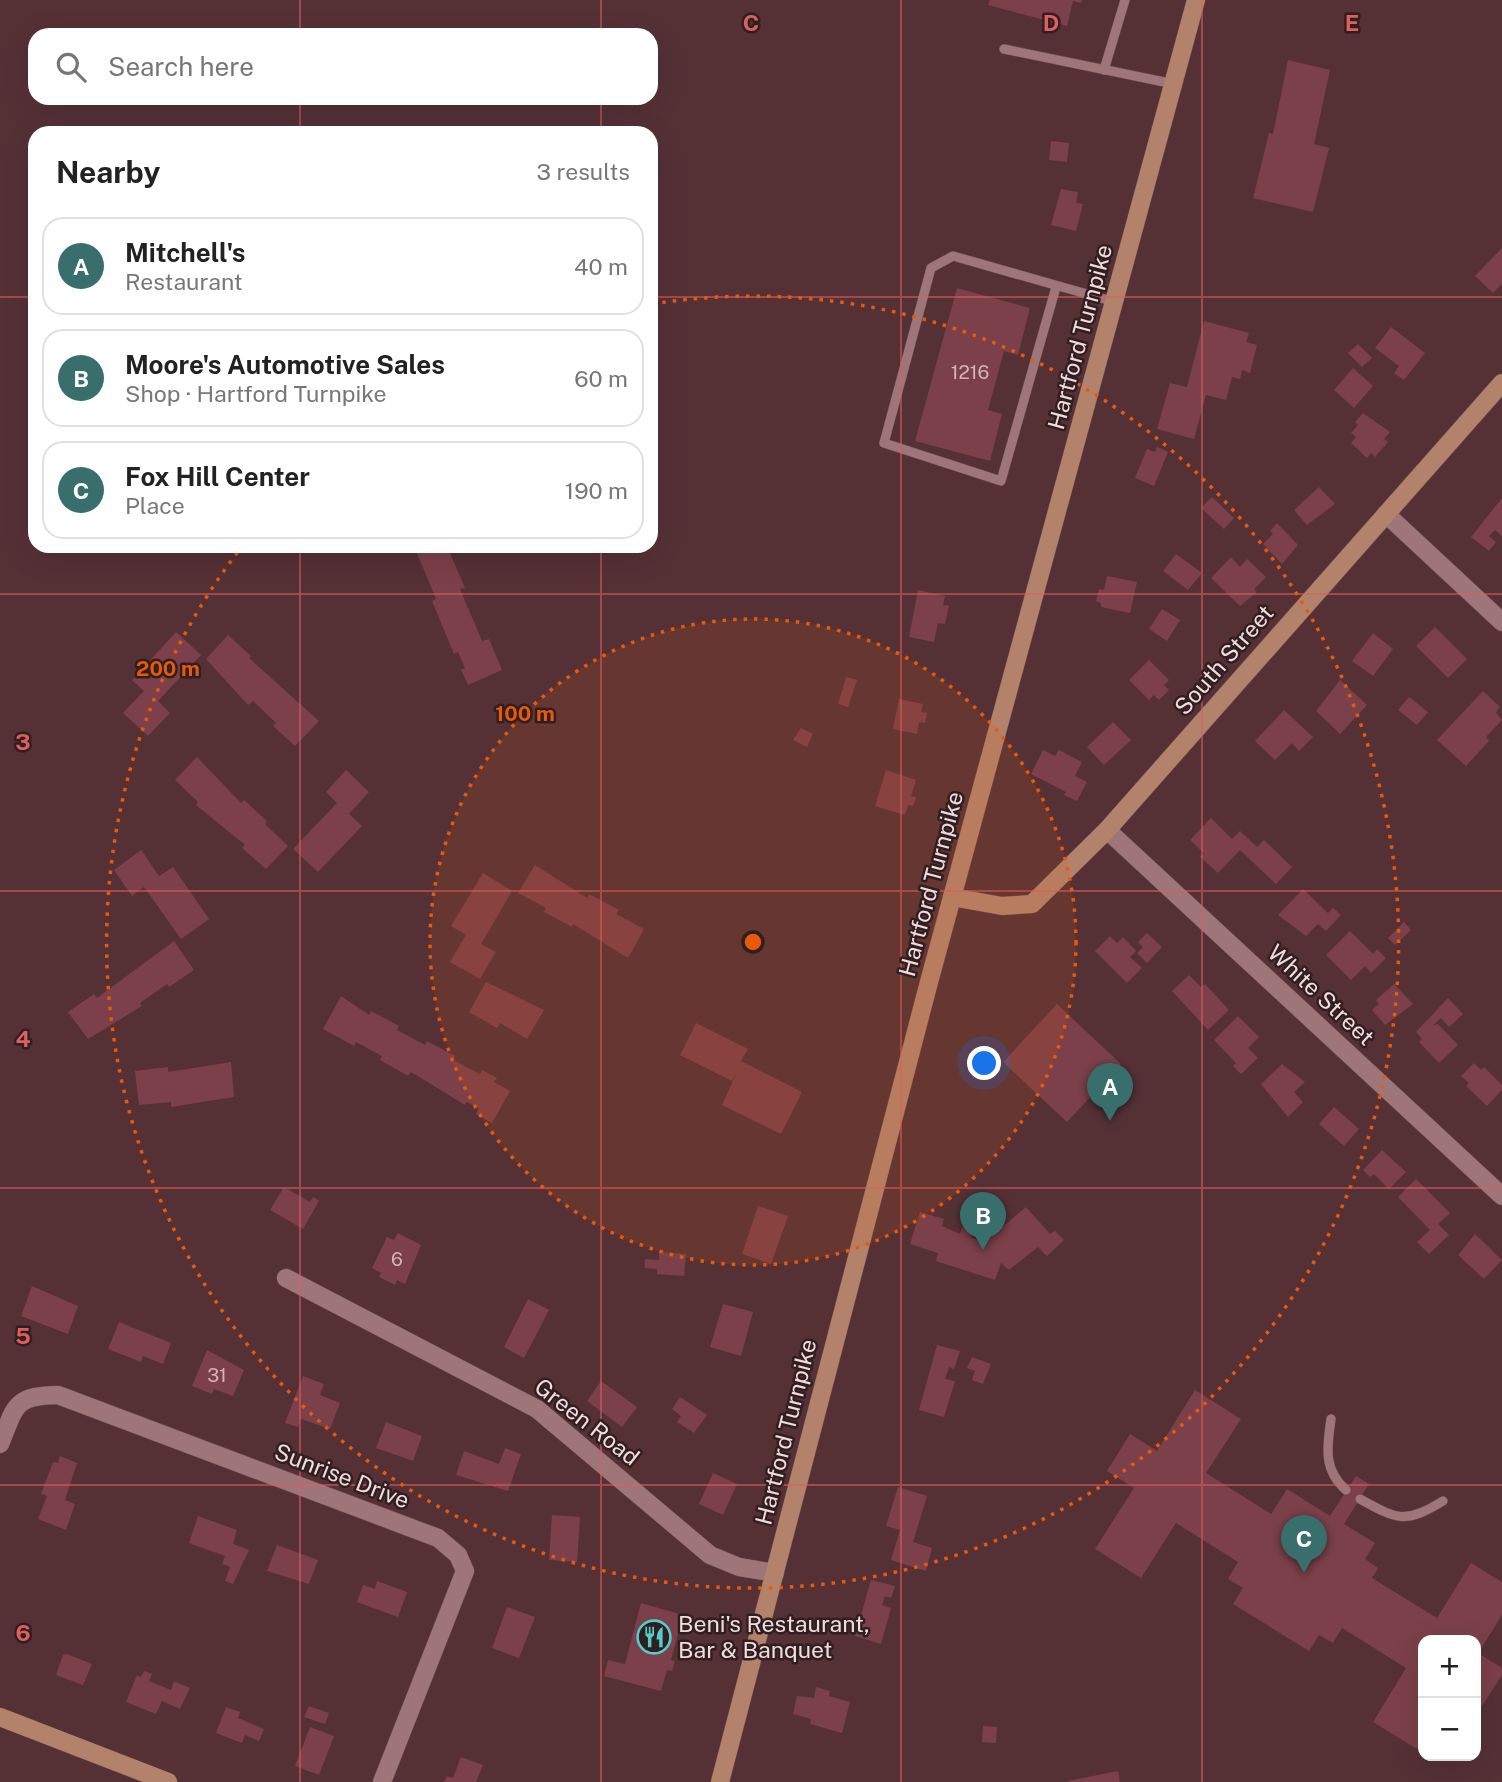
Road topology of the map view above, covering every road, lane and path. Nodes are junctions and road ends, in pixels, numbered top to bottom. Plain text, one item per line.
1 (1125, 0) edge
2 (1196, 0) edge
3 (1004, 49) dead end
4 (1104, 70) junction
5 (1174, 84) junction
6 (1056, 287) junction
7 (1115, 302) junction
8 (1502, 383) edge
9 (1386, 514) junction
10 (1502, 622) edge
11 (1107, 830) junction
12 (952, 897) junction
13 (1502, 1196) edge
14 (286, 1278) dead end
15 (1331, 1419) dead end
16 (0, 1444) edge
17 (1346, 1490) dead end
18 (1360, 1499) dead end
19 (1443, 1501) dead end
20 (775, 1573) junction
21 (0, 1717) edge
22 (168, 1782) edge
23 (382, 1782) edge
24 (720, 1782) edge

1 - 4 lane
2 - 5 main road, Hartford Turnpike
3 - 4 lane
4 - 5 lane
5 - 7 main road, Hartford Turnpike
6 - 6 lane
6 - 7 lane
7 - 12 main road, Hartford Turnpike
8 - 9 main road, South Street
9 - 10 street
9 - 11 main road, South Street
11 - 12 main road, South Street
11 - 13 street, White Street
12 - 20 main road, Hartford Turnpike
14 - 20 street, Green Road
15 - 17 lane
16 - 23 street, Sunrise Drive
18 - 19 lane
20 - 24 main road, Hartford Turnpike
21 - 22 main road

